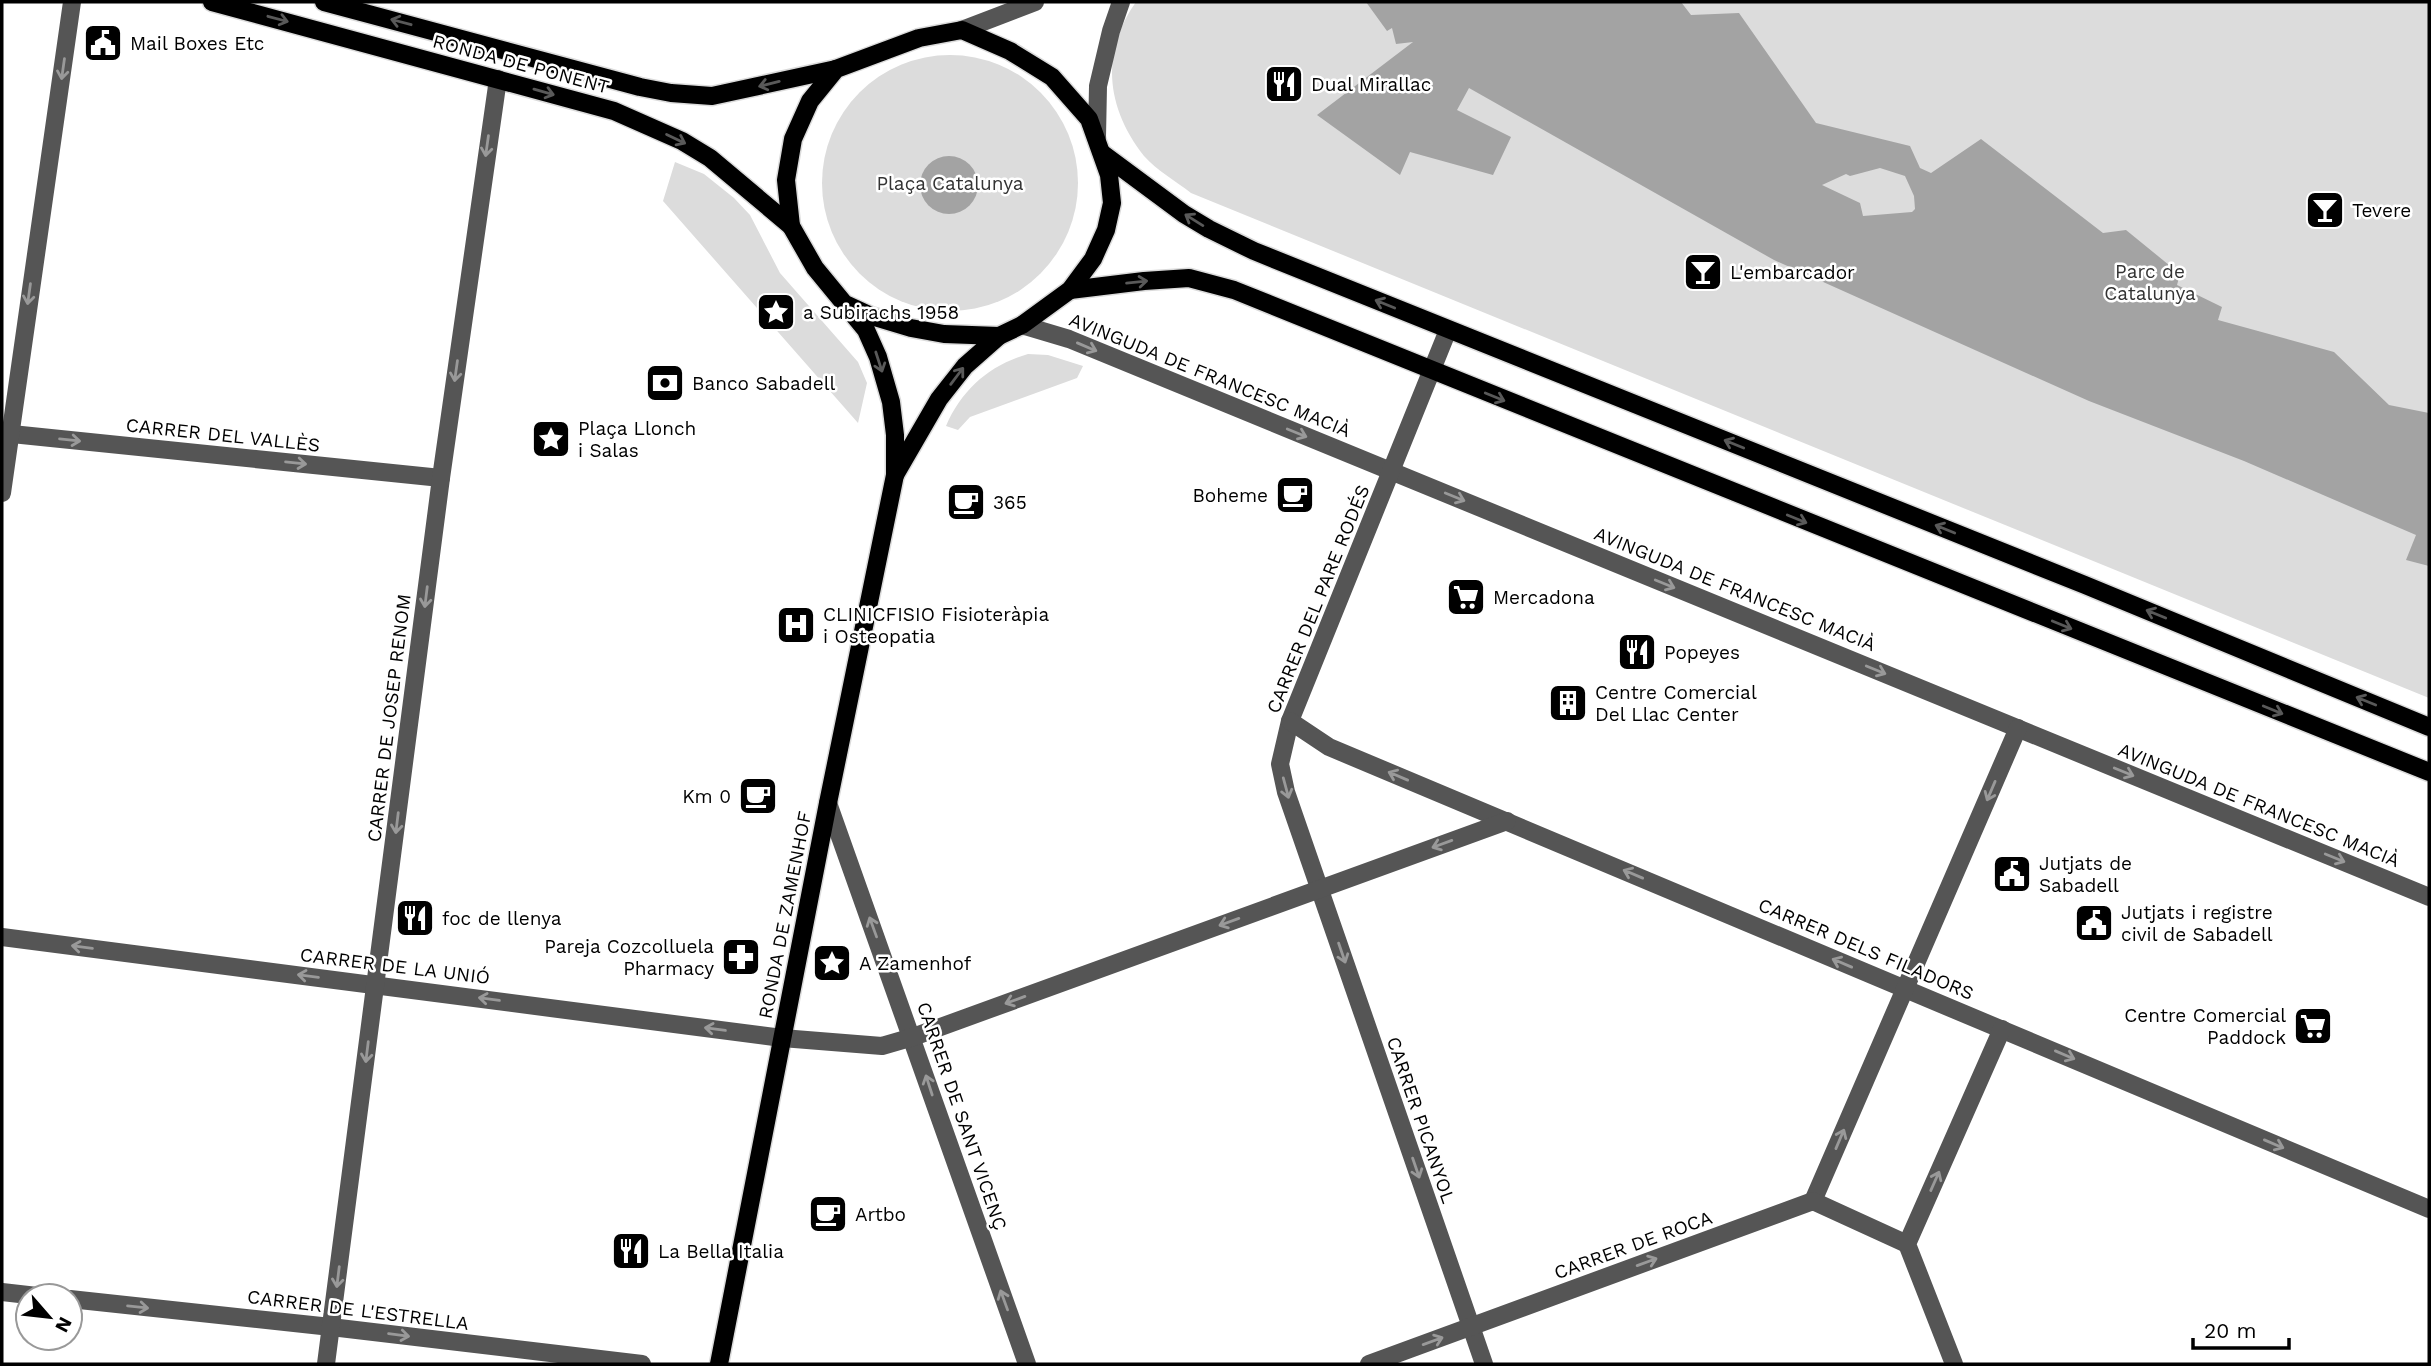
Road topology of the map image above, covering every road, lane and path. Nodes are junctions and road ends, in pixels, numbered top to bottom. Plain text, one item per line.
1 (72, 2) edge
2 (212, 2) edge
3 (324, 2) edge
4 (1035, 2) edge
5 (1121, 2) edge
6 (962, 30) junction
7 (836, 69) junction
8 (498, 79) junction
9 (1100, 146) junction
10 (792, 226) junction
11 (1070, 290) junction
12 (845, 304) junction
13 (1022, 325) junction
14 (1448, 330) junction
15 (999, 336) junction
16 (1432, 372) junction
17 (5, 434) edge
18 (1392, 471) junction
19 (895, 475) junction
20 (441, 478) junction
21 (2, 493) edge
22 (1290, 721) junction
23 (2429, 727) edge
24 (2018, 728) junction
25 (2429, 772) edge
26 (828, 803) junction
27 (1507, 821) junction
28 (1320, 888) junction
29 (2429, 897) edge
30 (2, 937) edge
31 (376, 984) junction
32 (1905, 989) junction
33 (2002, 1029) junction
34 (913, 1037) junction
35 (782, 1038) junction
36 (1813, 1201) junction
37 (2429, 1209) edge
38 (1907, 1244) junction
39 (84, 1301) edge
40 (331, 1327) junction
41 (1470, 1327) junction
42 (326, 1364) edge
43 (642, 1364) edge
44 (719, 1364) edge
45 (1027, 1364) edge
46 (1369, 1364) edge
47 (1484, 1364) edge
48 (1954, 1364) edge

1 -> 17 street
2 -> 8 main road, RONDA DE PONENT
7 -> 3 main road, RONDA DE PONENT
4 - 6 street
5 - 9 street
6 - 7 main road, RONDA DE PONENT
6 - 9 main road
7 - 10 main road
8 -> 10 main road, RONDA DE PONENT
8 -> 20 street, CARRER DE JOSEP RENOM
9 - 11 main road
14 -> 9 main road
10 - 12 main road, RONDA DE ZAMENHOF
11 - 13 main road
11 -> 16 main road, AVINGUDA DE FRANCESC MACIÀ
12 - 15 main road
12 -> 19 main road, RONDA DE ZAMENHOF
13 - 15 main road
13 -> 18 street, AVINGUDA DE FRANCESC MACIÀ
14 - 16 street, CARRER DEL PARE RODÉS
23 -> 14 main road
19 -> 15 main road, RONDA DE ZAMENHOF
16 - 18 street, CARRER DEL PARE RODÉS
16 -> 25 main road, AVINGUDA DE FRANCESC MACIÀ
17 -> 20 street, CARRER DEL VALLÈS
17 - 21 street
18 - 22 street, CARRER DEL PARE RODÉS
18 -> 24 street, AVINGUDA DE FRANCESC MACIÀ
19 - 26 main road, RONDA DE ZAMENHOF
20 -> 31 street, CARRER DE JOSEP RENOM
27 -> 22 street, CARRER DELS FILADORS
22 -> 28 street, CARRER DEL PARE RODÉS
24 -> 29 street, AVINGUDA DE FRANCESC MACIÀ
24 -> 32 street
34 -> 26 street, CARRER DE SANT VICENÇ
26 - 35 main road, RONDA DE ZAMENHOF
27 -> 28 street
32 -> 27 street, CARRER DELS FILADORS
28 -> 34 street
28 -> 41 street, CARRER PICANYOL
31 -> 30 street, CARRER DE LA UNIÓ
35 -> 31 street, CARRER DE LA UNIÓ
31 -> 40 street, CARRER DE JOSEP RENOM
32 - 33 street, CARRER DELS FILADORS
36 -> 32 street
33 -> 37 street, CARRER DELS FILADORS
38 -> 33 street
34 - 35 street
45 -> 34 street, CARRER DE SANT VICENÇ
35 - 44 main road, RONDA DE ZAMENHOF
36 - 38 street
41 -> 36 street, CARRER DE ROCA
38 - 48 street
39 -> 40 street, CARRER DE L'ESTRELLA
40 - 42 street, CARRER DE JOSEP RENOM
40 -> 43 street, CARRER DE L'ESTRELLA
46 -> 41 street, CARRER DE ROCA
41 - 47 street, CARRER PICANYOL

